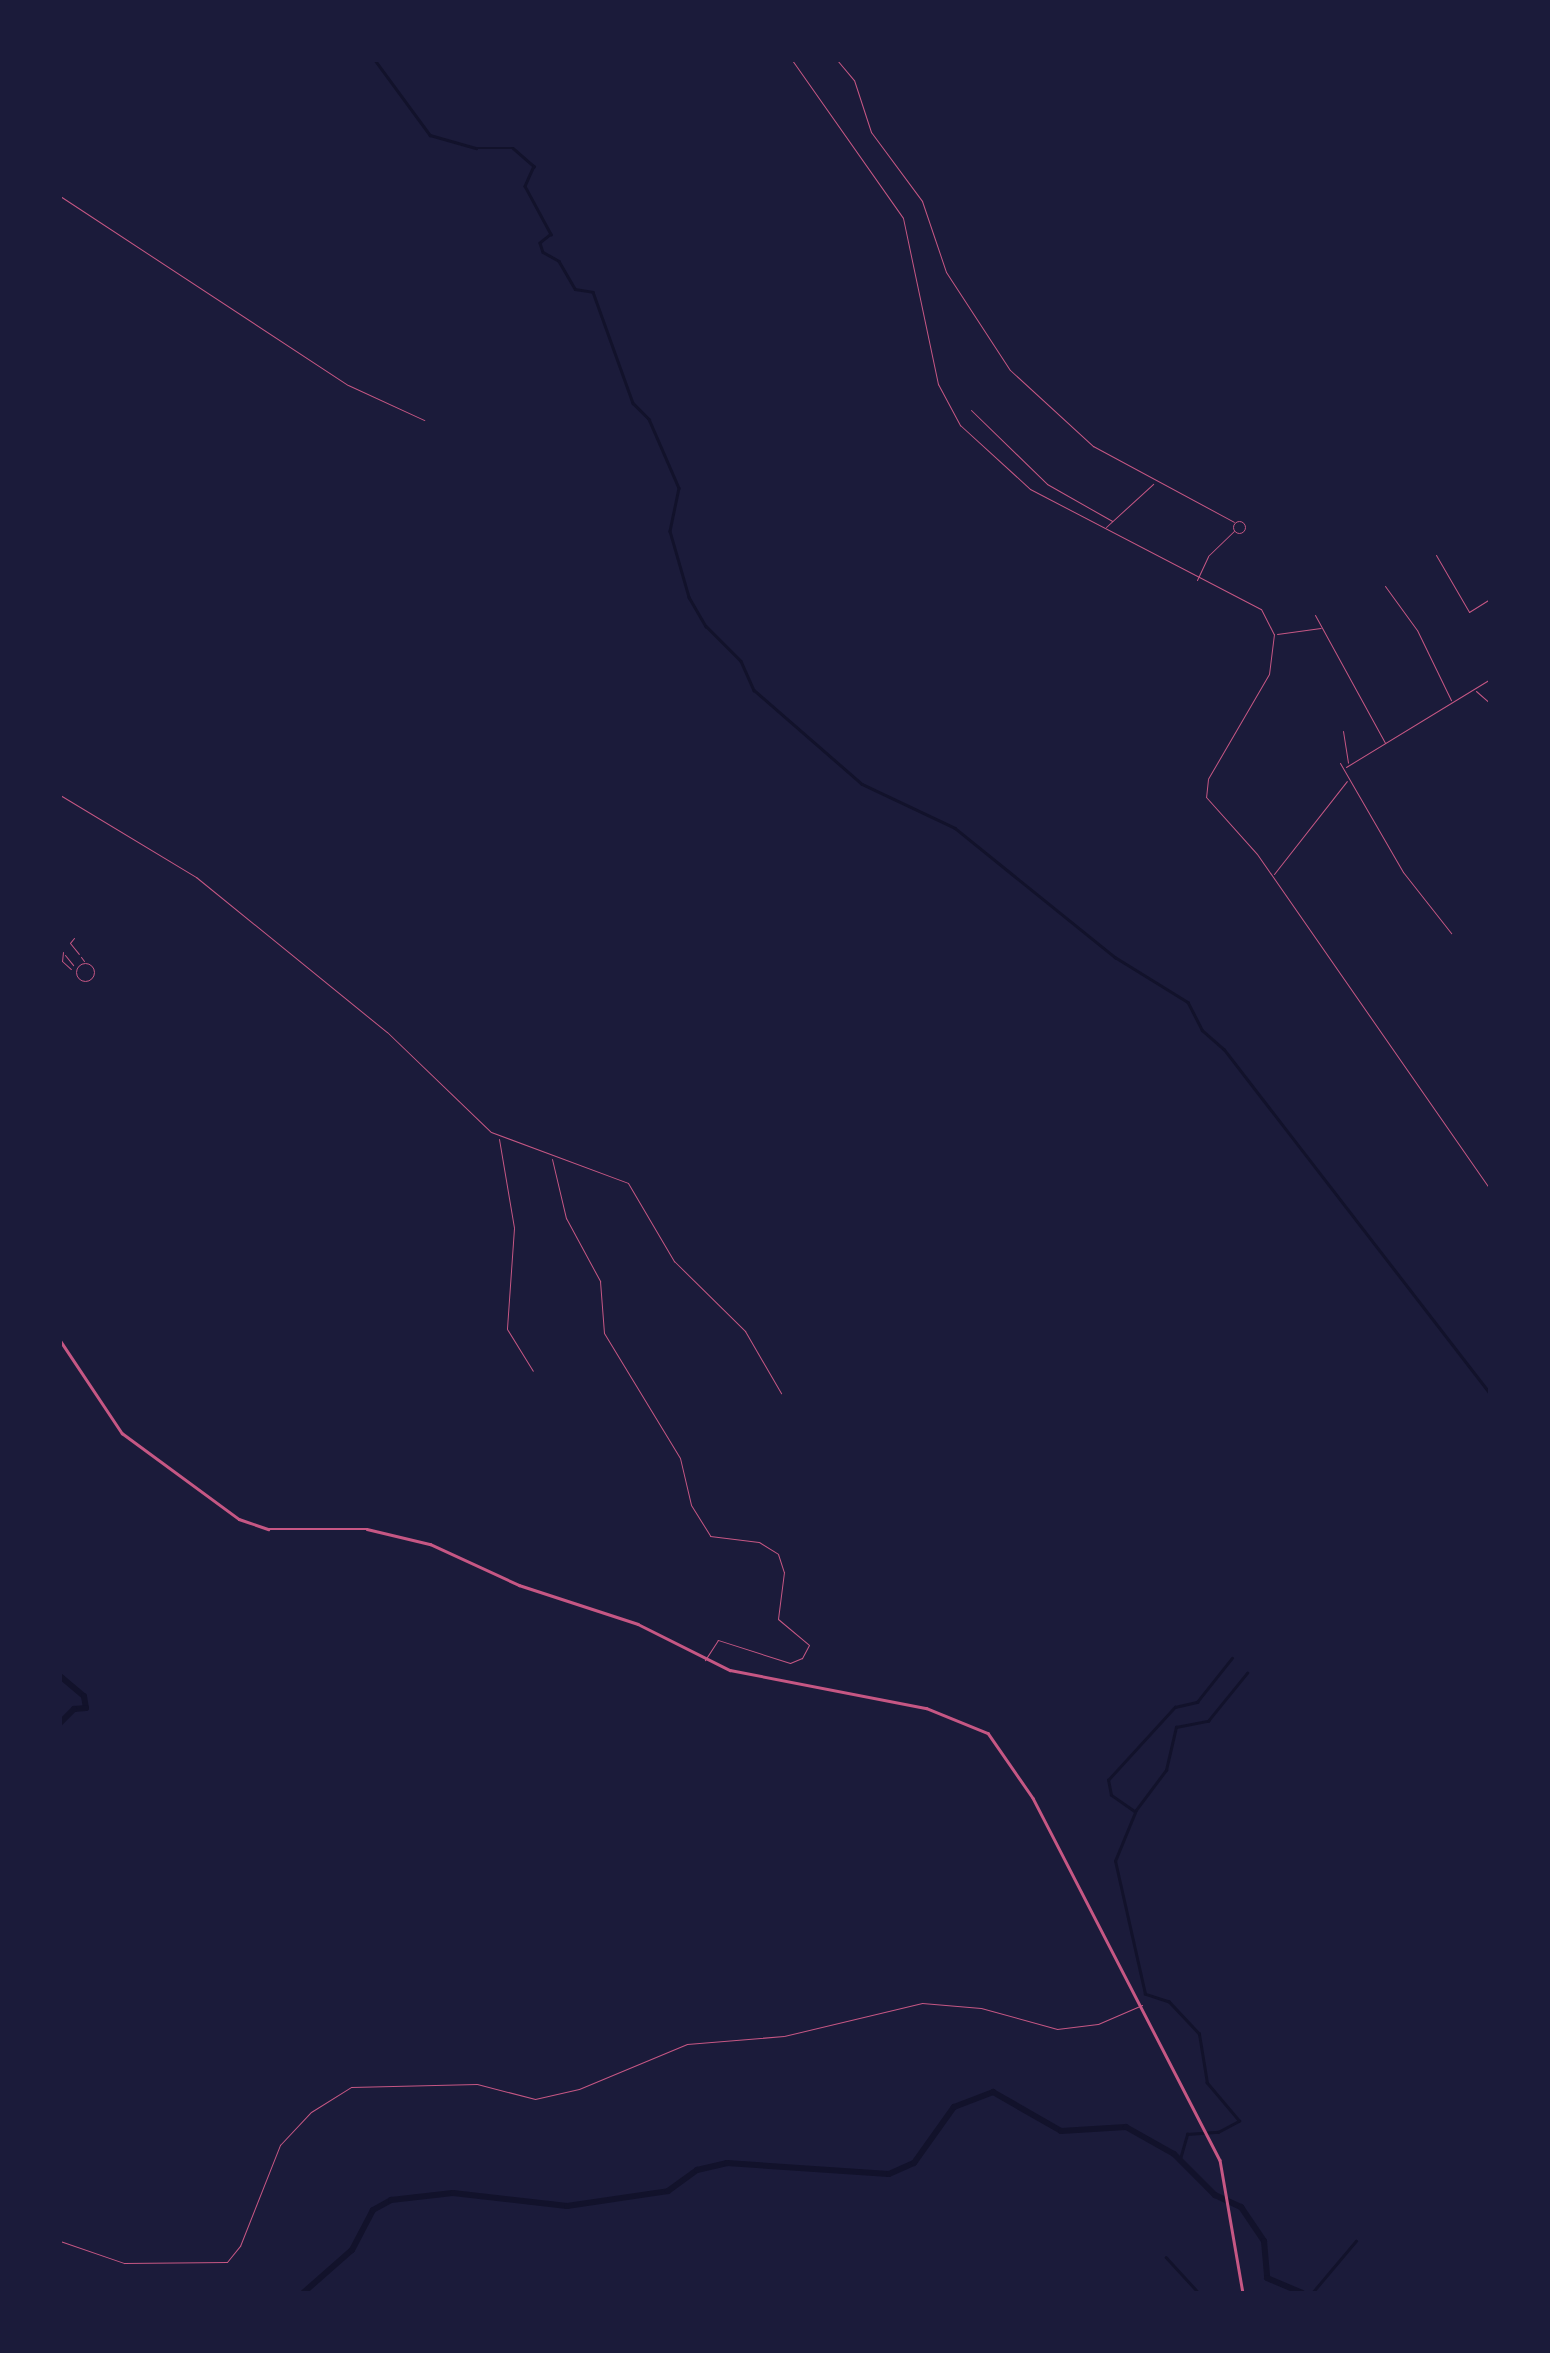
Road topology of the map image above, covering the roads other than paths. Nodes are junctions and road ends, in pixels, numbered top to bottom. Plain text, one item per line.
1 (792, 60) edge
2 (837, 60) edge
3 (60, 196) edge
4 (971, 410) dead end
5 (424, 420) dead end
6 (1155, 482) junction
7 (1112, 521) junction
8 (1234, 522) junction
9 (1103, 530) junction
10 (1234, 532) junction
11 (1436, 555) dead end
12 (1197, 580) junction
13 (1384, 586) dead end
14 (1490, 600) edge
15 (1315, 615) dead end
16 (1322, 628) junction
17 (1274, 634) junction
18 (1490, 679) edge
19 (1482, 684) junction
20 (1474, 689) junction
21 (1490, 690) edge
22 (1452, 702) junction
23 (1490, 703) edge
24 (1343, 731) dead end
25 (1385, 744) junction
26 (1340, 763) dead end
27 (1349, 766) junction
28 (1344, 769) junction
29 (1349, 778) junction
30 (60, 795) edge
31 (1272, 877) junction
32 (1451, 933) dead end
33 (74, 938) dead end
34 (60, 948) edge
35 (63, 952) junction
36 (84, 962) junction
37 (75, 969) junction
38 (500, 1137) junction
39 (551, 1156) junction
40 (1490, 1189) edge
41 (60, 1340) edge
42 (533, 1371) dead end
43 (781, 1394) dead end
44 (705, 1660) junction
45 (1142, 2006) junction
46 (60, 2241) edge
47 (1243, 2293) edge

1 - 9 street
2 - 6 street
3 - 5 street
4 - 7 street
6 - 7 street
6 - 8 street
7 - 9 street
8 - 10 street
8 - 10 street
9 - 12 street
10 - 12 street
11 - 14 street
12 - 17 street
13 - 22 street
15 - 16 street
16 - 17 street
16 - 25 street
17 - 31 street
18 - 19 street
19 - 20 street
19 - 21 street
20 - 22 street
20 - 23 street
22 - 25 street
24 - 27 street
25 - 27 street
26 - 28 street
27 - 28 street
28 - 29 street
29 - 31 street
29 - 32 street
30 - 38 street
31 - 40 street
33 - 36 street
34 - 35 street
35 - 37 street
35 - 37 street
36 - 37 street
36 - 37 street
38 - 39 street
38 - 42 street
39 - 43 street
39 - 44 street
41 - 44 street
44 - 45 street
45 - 46 street
45 - 47 street

